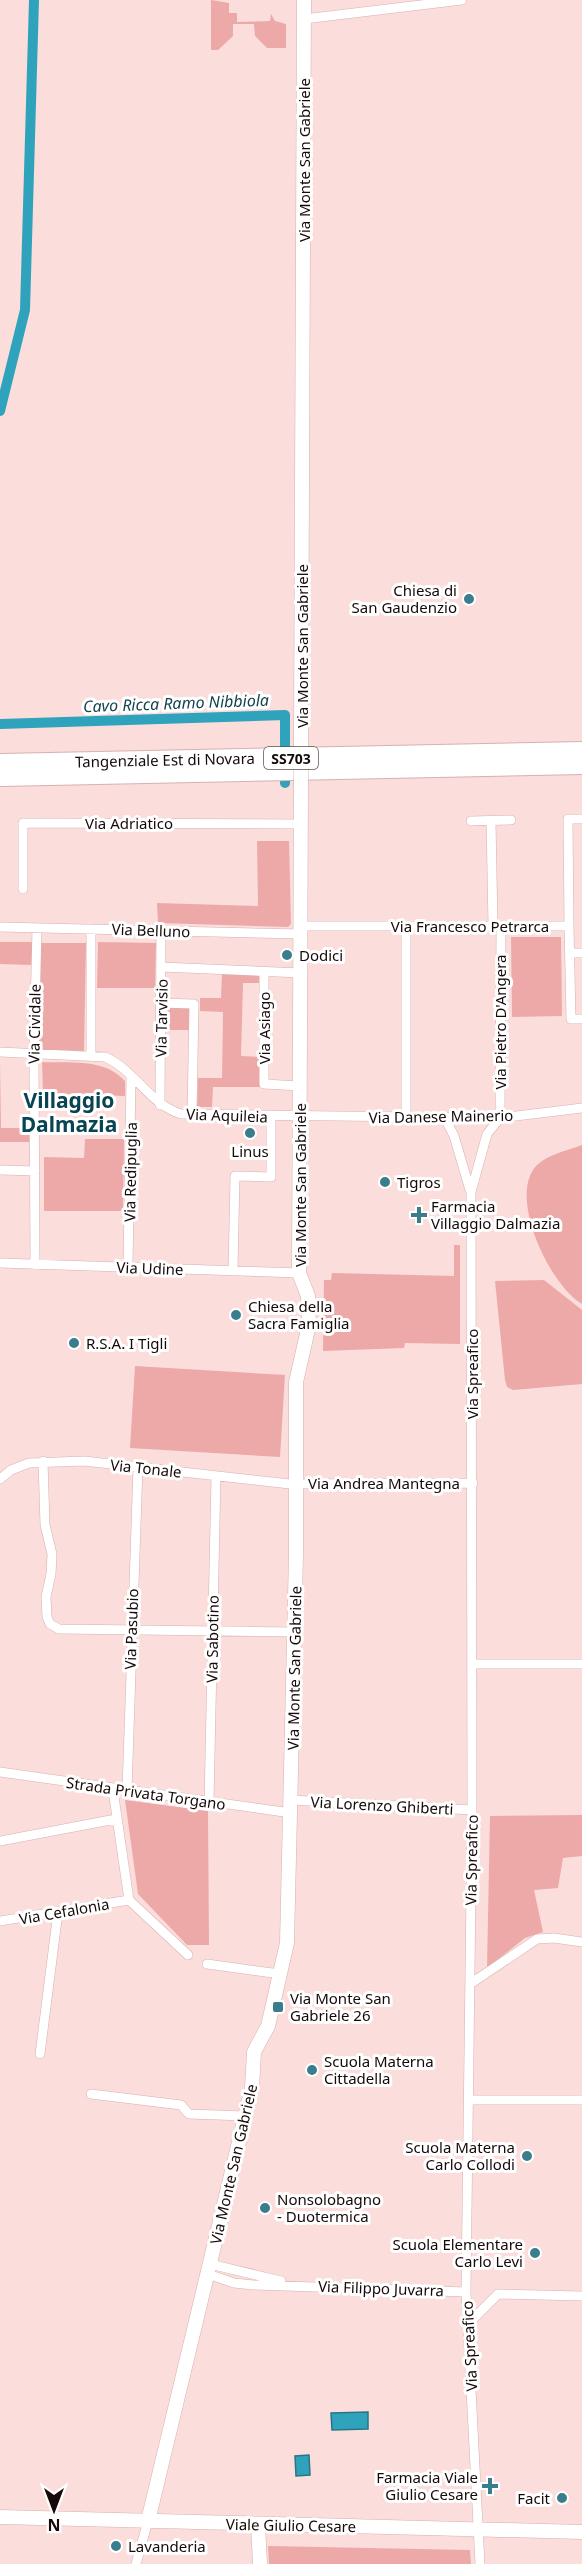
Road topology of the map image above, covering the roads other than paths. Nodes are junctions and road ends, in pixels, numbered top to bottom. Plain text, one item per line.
1 (304, 0) edge
2 (462, 0) edge
3 (304, 19) junction
4 (582, 751) edge
5 (0, 763) edge
6 (582, 765) edge
7 (0, 777) edge
8 (582, 819) edge
9 (511, 820) dead end
10 (471, 821) dead end
11 (491, 821) junction
12 (301, 824) junction
13 (23, 889) dead end
14 (406, 926) junction
15 (497, 926) junction
16 (569, 926) junction
17 (0, 927) edge
18 (37, 928) junction
19 (91, 928) junction
20 (302, 930) junction
21 (162, 931) junction
22 (570, 953) junction
23 (582, 953) edge
24 (161, 967) junction
25 (264, 972) junction
26 (302, 973) junction
27 (161, 1003) junction
28 (582, 1018) edge
29 (0, 1052) edge
30 (34, 1053) junction
31 (90, 1055) junction
32 (131, 1077) junction
33 (300, 1086) junction
34 (160, 1105) junction
35 (582, 1108) edge
36 (192, 1114) junction
37 (271, 1116) junction
38 (300, 1117) junction
39 (406, 1118) junction
40 (445, 1118) junction
41 (500, 1118) junction
42 (0, 1170) edge
43 (34, 1172) junction
44 (471, 1192) junction
45 (0, 1263) edge
46 (35, 1265) junction
47 (128, 1267) junction
48 (233, 1270) junction
49 (299, 1273) junction
50 (44, 1461) junction
51 (138, 1467) junction
52 (216, 1476) junction
53 (0, 1479) edge
54 (295, 1483) junction
55 (473, 1483) junction
56 (131, 1630) junction
57 (213, 1631) junction
58 (294, 1632) junction
59 (472, 1664) junction
60 (582, 1664) edge
61 (0, 1772) edge
62 (113, 1790) junction
63 (128, 1790) junction
64 (209, 1802) junction
65 (291, 1807) junction
66 (472, 1810) junction
67 (116, 1819) junction
68 (0, 1841) edge
69 (129, 1900) junction
70 (58, 1912) junction
71 (0, 1922) edge
72 (582, 1942) edge
73 (188, 1955) dead end
74 (207, 1964) dead end
75 (280, 1974) junction
76 (470, 1984) junction
77 (40, 2054) dead end
78 (90, 2094) dead end
79 (469, 2100) junction
80 (582, 2100) edge
81 (245, 2116) junction
82 (209, 2269) junction
83 (466, 2292) junction
84 (582, 2296) edge
85 (468, 2324) junction
86 (0, 2517) edge
87 (148, 2521) junction
88 (258, 2524) junction
89 (478, 2528) junction
90 (582, 2532) edge
91 (136, 2564) edge
92 (260, 2564) edge
93 (480, 2564) edge

1 - 3 street, Via Monte San Gabriele
2 - 3 street
3 - 12 street, Via Monte San Gabriele, bridge
4 - 5 highway, Tangenziale Est di Novara / SS703
6 - 7 highway, Tangenziale Est di Novara / SS703
8 - 16 street
9 - 11 street
10 - 11 street
11 - 15 street, Via Pietro D'Angera
12 - 13 street, Via Adriatico
12 - 20 street, Via Monte San Gabriele
14 - 15 street, Via Francesco Petrarca
14 - 20 street, Via Francesco Petrarca
14 - 39 street
15 - 16 street, Via Francesco Petrarca
15 - 41 street, Via Pietro D'Angera
16 - 22 street, Via Francesco Petrarca
17 - 18 street, Via Belluno
18 - 19 street, Via Belluno
18 - 30 street, Via Cividale
19 - 21 street, Via Belluno
19 - 31 street
20 - 21 street, Via Belluno
20 - 26 street, Via Monte San Gabriele
21 - 24 street, Via Tarvisio
22 - 23 street
22 - 28 street, Via Francesco Petrarca
24 - 25 street
24 - 27 street, Via Tarvisio
25 - 26 street
25 - 33 street, Via Asiago
26 - 33 street, Via Monte San Gabriele
27 - 34 street, Via Tarvisio
27 - 36 street
29 - 30 street, Via Aquileia
30 - 31 street, Via Aquileia
30 - 43 street, Via Cividale
31 - 32 street, Via Aquileia
32 - 34 street, Via Aquileia
32 - 47 street, Via Redipuglia
33 - 38 street, Via Monte San Gabriele
34 - 36 street, Via Aquileia
35 - 41 street, Via Danese Mainerio
36 - 37 street, Via Aquileia
37 - 38 street, Via Aquileia
37 - 48 street
38 - 39 street, Via Danese Mainerio
38 - 49 street, Via Monte San Gabriele
39 - 40 street, Via Danese Mainerio
40 - 41 street, Via Danese Mainerio
40 - 44 street, Via Spreafico
41 - 44 street, Via Spreafico
42 - 43 street
43 - 46 street, Via Cividale
44 - 55 street, Via Spreafico
45 - 46 street, Via Udine
46 - 47 street, Via Udine
47 - 48 street, Via Udine
48 - 49 street, Via Udine
49 - 54 street, Via Monte San Gabriele
50 - 51 street, Via Tonale
50 - 53 street, Via Tonale
50 - 56 street
51 - 52 street, Via Tonale
51 - 56 street, Via Pasubio
52 - 54 street, Via Tonale
52 - 57 street, Via Sabotino
54 - 55 street, Via Andrea Mantegna
54 - 58 street, Via Monte San Gabriele
55 - 59 street, Via Spreafico
56 - 57 street
56 - 63 street, Via Pasubio
57 - 58 street
57 - 64 street, Via Sabotino
58 - 65 street, Via Monte San Gabriele
59 - 60 street
59 - 66 street, Via Spreafico
61 - 62 street, Strada Privata Torgano
62 - 63 street, Strada Privata Torgano
62 - 67 street, Via Cefalonia
63 - 64 street, Strada Privata Torgano
64 - 65 street, Strada Privata Torgano
65 - 66 street, Via Lorenzo Ghiberti
65 - 75 street, Via Monte San Gabriele
66 - 76 street, Via Spreafico
67 - 68 street
67 - 69 street, Via Cefalonia
69 - 70 street, Via Cefalonia
69 - 73 street, Via Cefalonia
70 - 71 street, Via Cefalonia
70 - 77 street
72 - 76 street
74 - 75 street
75 - 81 street, Via Monte San Gabriele
76 - 79 street, Via Spreafico
78 - 81 street
79 - 80 street
79 - 83 street, Via Spreafico
81 - 82 street, Via Monte San Gabriele
82 - 83 street, Via Filippo Juvarra
82 - 87 street, Via Monte San Gabriele
83 - 85 street, Via Spreafico
84 - 85 street
85 - 89 street, Via Spreafico
86 - 87 street, Viale Giulio Cesare
87 - 88 street, Viale Giulio Cesare
87 - 91 street, Via Monte San Gabriele
88 - 89 street, Viale Giulio Cesare
88 - 92 street
89 - 90 street, Viale Giulio Cesare
89 - 93 street, Via Spreafico

